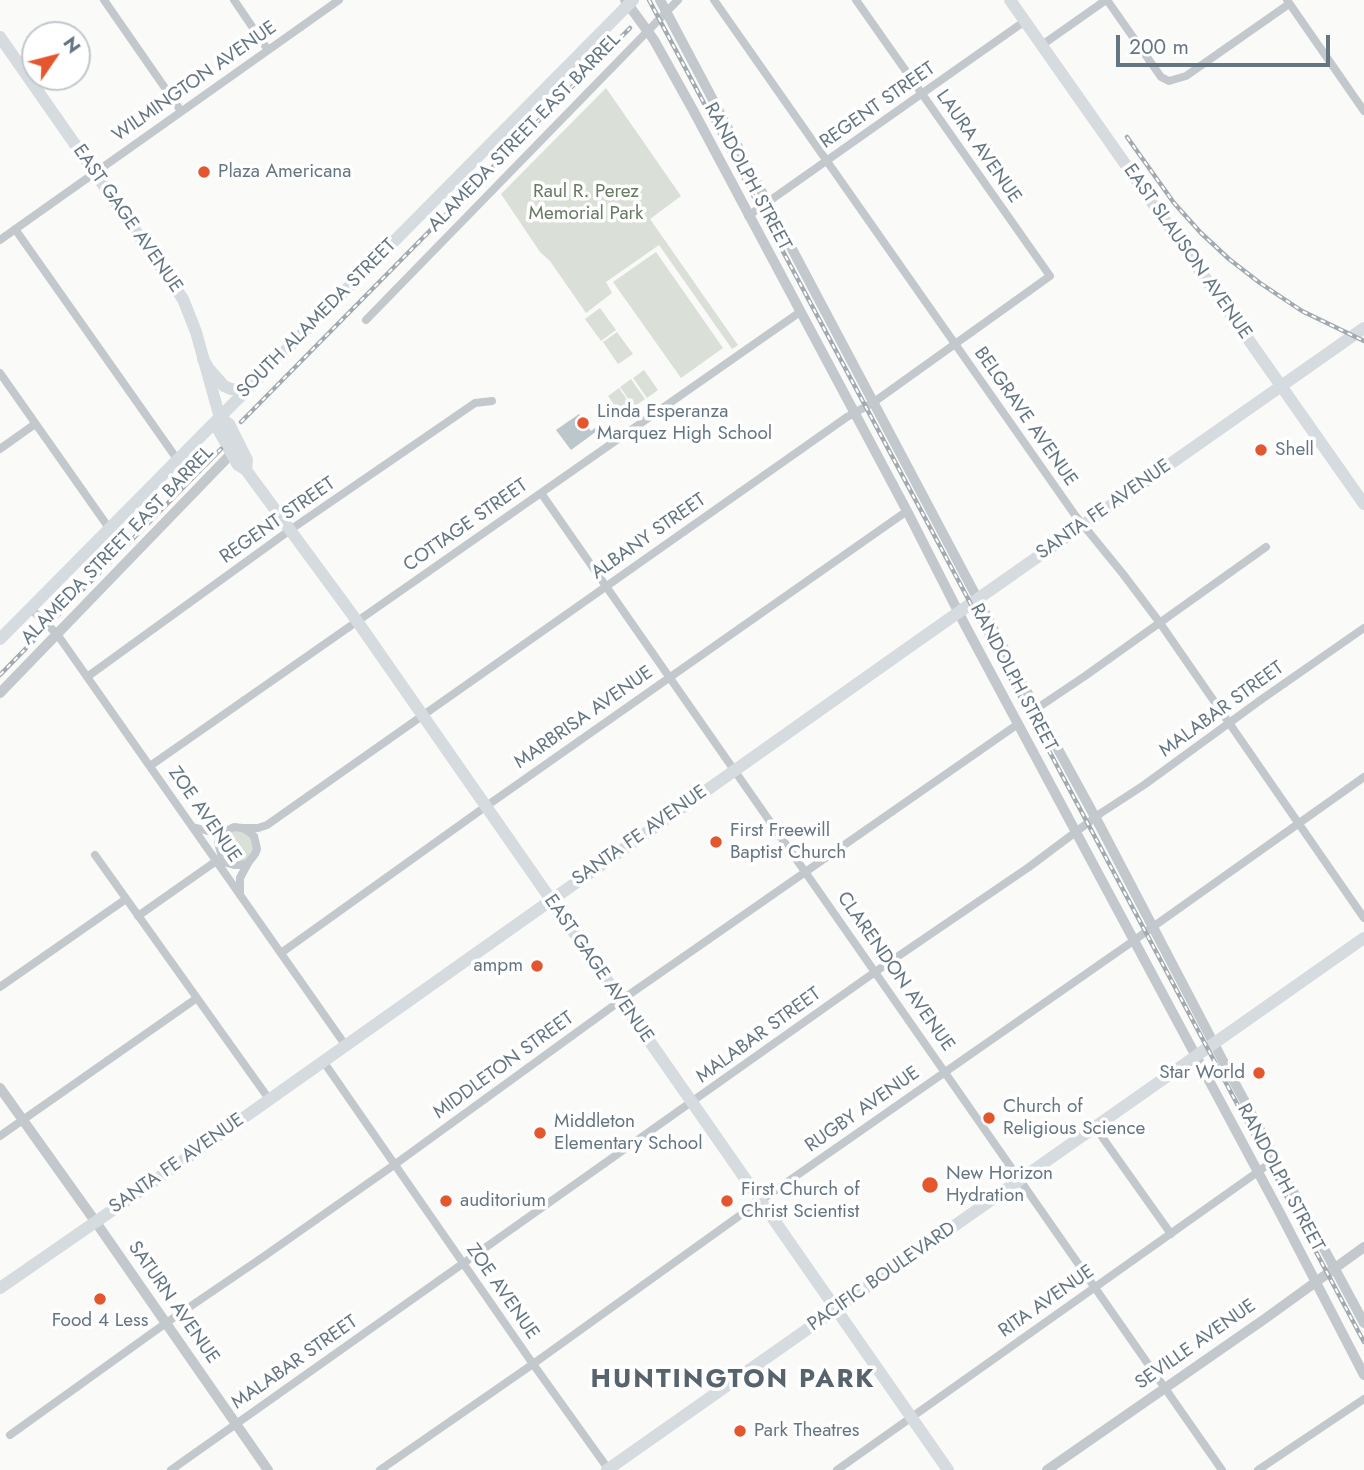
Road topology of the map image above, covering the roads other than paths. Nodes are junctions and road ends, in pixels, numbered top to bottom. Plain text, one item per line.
1 (104, 0) edge
2 (234, 0) edge
3 (340, 0) edge
4 (660, 0) edge
5 (678, 0) edge
6 (714, 0) edge
7 (856, 0) edge
8 (1010, 0) edge
9 (1106, 0) edge
10 (629, 2) edge
11 (1288, 2) edge
12 (666, 13) junction
13 (1025, 21) junction
14 (648, 32) junction
15 (0, 37) edge
16 (1042, 45) junction
17 (268, 50) junction
18 (922, 94) junction
19 (181, 111) junction
20 (1364, 111) edge
21 (825, 161) junction
22 (94, 172) junction
23 (767, 202) junction
24 (748, 216) junction
25 (15, 229) junction
26 (0, 240) edge
27 (1050, 276) joint
28 (800, 312) junction
29 (366, 320) dead end
30 (1364, 328) edge
31 (954, 345) junction
32 (203, 359) junction
33 (0, 373) edge
34 (258, 378) junction
35 (1281, 386) junction
36 (492, 401) dead end
37 (874, 402) junction
38 (854, 412) junction
39 (221, 423) junction
40 (35, 424) junction
41 (232, 446) junction
42 (0, 449) edge
43 (177, 459) junction
44 (541, 493) junction
45 (1364, 504) edge
46 (907, 511) junction
47 (1082, 524) junction
48 (109, 528) junction
49 (290, 530) junction
50 (1266, 547) dead end
51 (606, 586) junction
52 (979, 599) junction
53 (30, 608) junction
54 (958, 613) junction
55 (357, 621) junction
56 (1160, 624) junction
57 (1364, 628) edge
58 (57, 634) junction
59 (0, 639) edge
60 (87, 677) junction
61 (669, 677) junction
62 (0, 693) edge
63 (1036, 709) junction
64 (421, 716) junction
65 (1229, 723) junction
66 (1018, 724) junction
67 (150, 766) junction
68 (734, 770) junction
69 (1364, 777) edge
70 (485, 807) junction
71 (1095, 817) junction
72 (1298, 823) junction
73 (267, 825) junction
74 (192, 826) junction
75 (242, 828) junction
76 (226, 831) junction
77 (1075, 832) junction
78 (257, 849) junction
79 (95, 855) dead end
80 (219, 859) junction
81 (248, 863) junction
82 (806, 872) junction
83 (240, 895) junction
84 (126, 899) junction
85 (550, 900) junction
86 (138, 916) junction
87 (1364, 918) edge
88 (1153, 926) junction
89 (1364, 938) edge
90 (1133, 941) junction
91 (281, 953) junction
92 (875, 972) junction
93 (0, 987) edge
94 (197, 998) junction
95 (620, 1001) junction
96 (1214, 1043) junction
97 (346, 1045) junction
98 (1195, 1056) junction
99 (323, 1061) junction
100 (945, 1072) junction
101 (0, 1088) edge
102 (269, 1099) junction
103 (692, 1103) junction
104 (22, 1120) junction
105 (1095, 1127) junction
106 (0, 1136) edge
107 (1276, 1159) junction
108 (394, 1165) junction
109 (1258, 1172) junction
110 (1021, 1180) junction
111 (760, 1201) junction
112 (95, 1221) junction
113 (1171, 1234) junction
114 (1364, 1247) edge
115 (463, 1263) junction
116 (1335, 1267) junction
117 (1316, 1281) junction
118 (1095, 1287) junction
119 (0, 1288) edge
120 (836, 1309) junction
121 (166, 1323) junction
122 (1364, 1323) edge
123 (533, 1364) junction
124 (1364, 1375) edge
125 (1165, 1387) junction
126 (1364, 1399) edge
127 (911, 1417) junction
128 (236, 1424) junction
129 (10, 1435) dead end
130 (171, 1470) edge
131 (268, 1470) edge
132 (380, 1470) edge
133 (608, 1470) edge
134 (837, 1470) edge
135 (948, 1470) edge
136 (1047, 1470) edge
137 (1222, 1470) edge
138 (1258, 1470) edge

1 - 19 street
2 - 17 street
3 - 17 street, WILMINGTON AVENUE
4 - 12 street, RANDOLPH STREET
5 - 12 street, ALAMEDA STREET EAST BARREL
6 - 21 street, BELGRAVE AVENUE
7 - 18 street, LAURA AVENUE
8 - 13 main road, EAST SLAUSON AVENUE
9 - 11 street
9 - 16 street
10 - 14 street, RANDOLPH STREET
10 - 34 main road, SOUTH ALAMEDA STREET
11 - 20 street
12 - 14 street, ALAMEDA STREET EAST BARREL
12 - 23 street, RANDOLPH STREET
13 - 16 main road, EAST SLAUSON AVENUE
13 - 18 street, REGENT STREET
14 - 24 street, RANDOLPH STREET
14 - 29 street, ALAMEDA STREET EAST BARREL
15 - 22 main road, EAST GAGE AVENUE
16 - 35 main road, EAST SLAUSON AVENUE
17 - 19 street, WILMINGTON AVENUE
18 - 21 street, REGENT STREET
18 - 27 street, LAURA AVENUE
19 - 22 street, WILMINGTON AVENUE
21 - 23 street, REGENT STREET
21 - 31 street, BELGRAVE AVENUE
22 - 25 street, WILMINGTON AVENUE
22 - 32 main road, EAST GAGE AVENUE
23 - 24 street, REGENT STREET
23 - 37 street, RANDOLPH STREET
24 - 28 street, RANDOLPH STREET
25 - 26 street, WILMINGTON AVENUE
25 - 43 street
27 - 31 street, ALBANY STREET
28 - 38 street, RANDOLPH STREET
28 - 44 street, COTTAGE STREET
30 - 35 main road, SANTA FE AVENUE
31 - 37 street, ALBANY STREET
31 - 47 street, BELGRAVE AVENUE
32 - 34 main road
32 - 39 main road, EAST GAGE AVENUE
33 - 40 street
34 - 39 main road, SOUTH ALAMEDA STREET
35 - 45 main road, EAST SLAUSON AVENUE
35 - 47 main road, SANTA FE AVENUE
36 - 49 street, REGENT STREET
37 - 38 street, ALBANY STREET
37 - 52 street, RANDOLPH STREET
38 - 46 street, RANDOLPH STREET
38 - 51 street, ALBANY STREET
39 - 41 main road, EAST GAGE AVENUE
39 - 43 main road, SOUTH ALAMEDA STREET
40 - 42 street
40 - 48 street
41 - 49 main road, EAST GAGE AVENUE
41 - 58 street, ALAMEDA STREET EAST BARREL
43 - 48 main road, SOUTH ALAMEDA STREET
44 - 51 street, CLARENDON AVENUE
44 - 55 street, COTTAGE STREET
46 - 54 street, RANDOLPH STREET
46 - 61 street, MARBRISA AVENUE
47 - 52 main road, SANTA FE AVENUE
47 - 56 street, BELGRAVE AVENUE
48 - 53 main road, SOUTH ALAMEDA STREET
49 - 55 main road, EAST GAGE AVENUE
49 - 60 street, REGENT STREET
50 - 56 street
51 - 61 street, CLARENDON AVENUE
51 - 64 street, ALBANY STREET
52 - 54 main road, SANTA FE AVENUE
52 - 63 street, RANDOLPH STREET
53 - 58 street, ZOE AVENUE
53 - 59 main road, SOUTH ALAMEDA STREET
54 - 66 street, RANDOLPH STREET
54 - 68 main road, SANTA FE AVENUE
55 - 64 main road, EAST GAGE AVENUE
55 - 67 street, COTTAGE STREET
56 - 63 street
56 - 65 street, BELGRAVE AVENUE
57 - 65 street, MALABAR STREET
58 - 60 street, ZOE AVENUE
58 - 62 street, ALAMEDA STREET EAST BARREL
60 - 67 street, ZOE AVENUE
61 - 68 street, CLARENDON AVENUE
61 - 70 street, MARBRISA AVENUE
63 - 71 street, RANDOLPH STREET
64 - 70 main road, EAST GAGE AVENUE
64 - 73 street, ALBANY STREET
65 - 71 street, MALABAR STREET
65 - 72 street, BELGRAVE AVENUE
66 - 77 street, RANDOLPH STREET
66 - 82 street, MIDDLETON STREET
67 - 74 street, ZOE AVENUE
68 - 82 street, CLARENDON AVENUE
68 - 85 main road, SANTA FE AVENUE
69 - 72 street, RUGBY AVENUE
70 - 85 main road, EAST GAGE AVENUE
70 - 91 street, MARBRISA AVENUE
71 - 77 street, MALABAR STREET
71 - 88 street, RANDOLPH STREET
72 - 87 street, BELGRAVE AVENUE
72 - 88 street, RUGBY AVENUE
73 - 75 street, ALBANY STREET
73 - 78 street
74 - 76 street, ALBANY STREET
74 - 80 street, ZOE AVENUE
75 - 76 street, ALBANY STREET
75 - 78 street
76 - 80 street
77 - 90 street, RANDOLPH STREET
77 - 92 street, MALABAR STREET
78 - 81 street
79 - 84 street
80 - 81 street
80 - 83 street, ZOE AVENUE
80 - 86 street
81 - 83 street
82 - 92 street, CLARENDON AVENUE
82 - 95 street, MIDDLETON STREET
83 - 91 street, ZOE AVENUE
84 - 86 street
84 - 93 street
85 - 95 main road, EAST GAGE AVENUE
85 - 97 main road, SANTA FE AVENUE
86 - 94 street
88 - 90 street, RUGBY AVENUE
88 - 96 street, RANDOLPH STREET
89 - 96 main road, PACIFIC BOULEVARD
90 - 98 street, RANDOLPH STREET
90 - 100 street, RUGBY AVENUE
91 - 97 street, ZOE AVENUE
92 - 100 street, CLARENDON AVENUE
92 - 103 street, MALABAR STREET
94 - 102 street
94 - 104 street
95 - 103 main road, EAST GAGE AVENUE
95 - 108 street, MIDDLETON STREET
96 - 98 main road, PACIFIC BOULEVARD
96 - 107 street, RANDOLPH STREET
97 - 99 main road, SANTA FE AVENUE
98 - 105 main road, PACIFIC BOULEVARD
98 - 109 street, RANDOLPH STREET
99 - 102 main road, SANTA FE AVENUE
99 - 108 street, ZOE AVENUE
100 - 110 street, CLARENDON AVENUE
100 - 111 street, RUGBY AVENUE
101 - 104 street, SATURN AVENUE
102 - 112 main road, SANTA FE AVENUE
103 - 111 main road, EAST GAGE AVENUE
103 - 115 street, MALABAR STREET
104 - 106 street
104 - 112 street, SATURN AVENUE
105 - 110 main road, PACIFIC BOULEVARD
105 - 113 street
107 - 109 street, RITA AVENUE
107 - 116 street, RANDOLPH STREET
108 - 115 street, ZOE AVENUE
108 - 121 street, MIDDLETON STREET
109 - 113 street, RITA AVENUE
109 - 117 street, RANDOLPH STREET
110 - 118 street, CLARENDON AVENUE
110 - 120 main road, PACIFIC BOULEVARD
111 - 120 main road, EAST GAGE AVENUE
111 - 123 street, RUGBY AVENUE
112 - 119 main road, SANTA FE AVENUE
112 - 121 street, SATURN AVENUE
113 - 118 street, RITA AVENUE
114 - 116 street, SEVILLE AVENUE
115 - 123 street, ZOE AVENUE
115 - 128 street, MALABAR STREET
116 - 117 street, SEVILLE AVENUE
116 - 122 street, RANDOLPH STREET
117 - 124 street, RANDOLPH STREET
117 - 125 street, SEVILLE AVENUE
118 - 125 street, CLARENDON AVENUE
118 - 127 street, RITA AVENUE
120 - 127 main road, EAST GAGE AVENUE
120 - 133 main road, PACIFIC BOULEVARD
121 - 128 street, SATURN AVENUE
121 - 129 street, MIDDLETON STREET
123 - 132 street, RUGBY AVENUE
123 - 133 street, ZOE AVENUE
125 - 136 street, SEVILLE AVENUE
125 - 137 street, CLARENDON AVENUE
126 - 138 street
127 - 134 street, RITA AVENUE
127 - 135 main road, EAST GAGE AVENUE
128 - 130 street, MALABAR STREET
128 - 131 street, SATURN AVENUE

